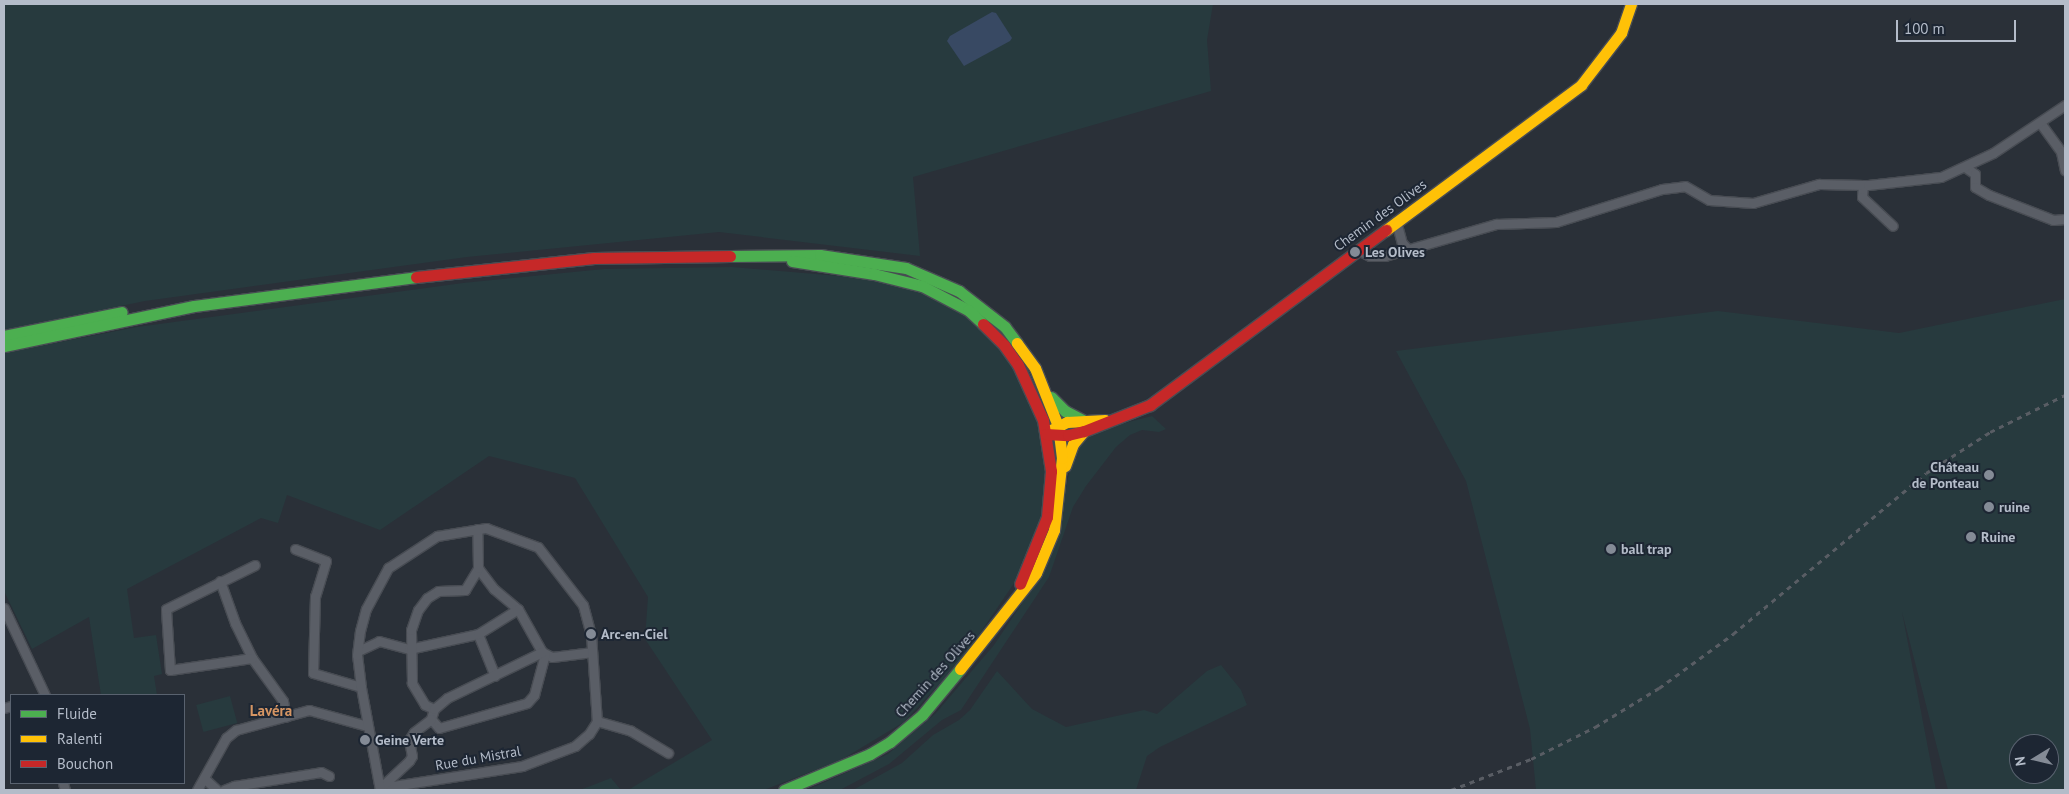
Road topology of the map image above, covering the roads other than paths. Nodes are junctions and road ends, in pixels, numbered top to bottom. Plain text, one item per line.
1 (1631, 4) edge
2 (2065, 105) edge
3 (2041, 124) junction
4 (1965, 167) junction
5 (2065, 171) edge
6 (1862, 185) junction
7 (2065, 219) edge
8 (1396, 221) junction
9 (1893, 226) dead end
10 (1358, 250) junction
11 (1409, 250) junction
12 (757, 256) junction
13 (194, 306) junction
14 (4, 336) edge
15 (4, 346) edge
16 (1046, 391) junction
17 (1084, 426) junction
18 (1059, 431) junction
19 (1046, 434) junction
20 (1062, 473) junction
21 (478, 529) junction
22 (295, 549) dead end
23 (255, 565) dead end
24 (478, 568) junction
25 (220, 581) junction
26 (4, 608) edge
27 (518, 609) junction
28 (997, 626) junction
29 (478, 634) junction
30 (409, 649) junction
31 (358, 651) junction
32 (591, 652) junction
33 (543, 653) junction
34 (252, 658) junction
35 (495, 676) junction
36 (361, 687) junction
37 (45, 694) edge
38 (434, 709) junction
39 (286, 717) junction
40 (431, 719) junction
41 (597, 721) junction
42 (368, 726) junction
43 (668, 753) dead end
44 (329, 776) dead end
45 (205, 779) junction
46 (380, 789) edge
47 (197, 790) edge
48 (217, 790) edge
49 (224, 790) edge
50 (784, 790) edge

1 - 8 main road, Chemin des Olives
2 - 3 street
3 - 4 street
3 - 5 street
4 - 6 street
4 - 7 street
6 - 9 street
6 - 11 street
8 - 10 main road, Chemin des Olives
8 - 11 street
10 - 11 street
10 - 17 main road, Chemin des Olives
12 - 13 main road
12 - 16 main road
12 - 19 main road
13 - 14 main road
13 - 15 main road
16 - 17 main road
16 - 18 main road
17 - 18 main road, Chemin des Olives
17 - 20 main road, Chemin des Olives
18 - 19 main road, Chemin des Olives
18 - 20 main road, Chemin des Olives
19 - 28 main road, Chemin des Olives
20 - 28 main road, Chemin des Olives
21 - 24 street
21 - 31 street
21 - 32 street
22 - 36 street
23 - 25 street
24 - 27 street
24 - 30 street
25 - 34 street
25 - 34 street
26 - 37 street
27 - 29 street
27 - 33 street
28 - 50 main road, Chemin des Olives
29 - 30 street
29 - 35 street
30 - 31 street
30 - 38 street
31 - 36 street
32 - 33 street
32 - 41 street
33 - 35 street
33 - 40 street
34 - 39 street
35 - 38 street
36 - 42 street
38 - 40 street
39 - 42 street
39 - 45 street
40 - 46 street
41 - 43 street
41 - 46 street, Rue du Mistral
42 - 46 street
44 - 49 street
45 - 47 street
45 - 48 street

